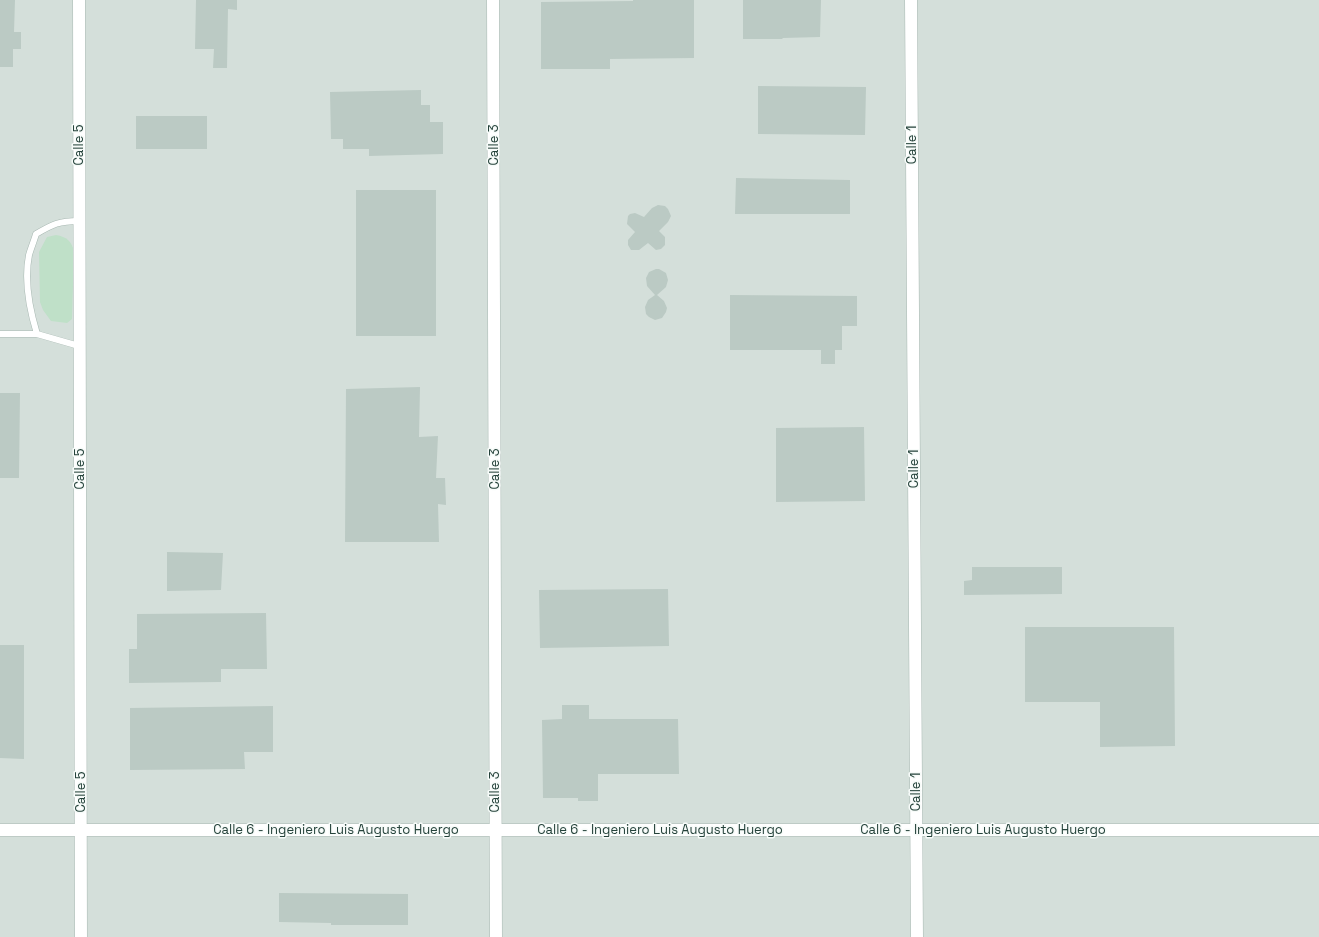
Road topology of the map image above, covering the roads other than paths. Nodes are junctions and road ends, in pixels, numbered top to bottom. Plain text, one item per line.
1 (79, 0) edge
2 (493, 0) edge
3 (912, 0) edge
4 (79, 221) junction
5 (0, 334) edge
6 (38, 334) junction
7 (79, 346) junction
8 (0, 830) edge
9 (81, 830) junction
10 (496, 830) junction
11 (916, 830) junction
12 (1319, 830) edge
13 (81, 937) edge
14 (496, 937) edge
15 (917, 937) edge

1 - 4 street, Calle 5
2 - 10 street, Calle 3
3 - 11 street, Calle 1
4 - 6 lane
4 - 7 street, Calle 5
5 - 6 lane
6 - 7 lane
7 - 9 street, Calle 5
8 - 9 street, Calle 6 - Ingeniero Luis Augusto Huergo
9 - 10 street, Calle 6 - Ingeniero Luis Augusto Huergo
9 - 13 street, Calle 5
10 - 11 street, Calle 6 - Ingeniero Luis Augusto Huergo
10 - 14 street, Calle 3
11 - 12 street, Calle 6 - Ingeniero Luis Augusto Huergo
11 - 15 street, Calle 1

